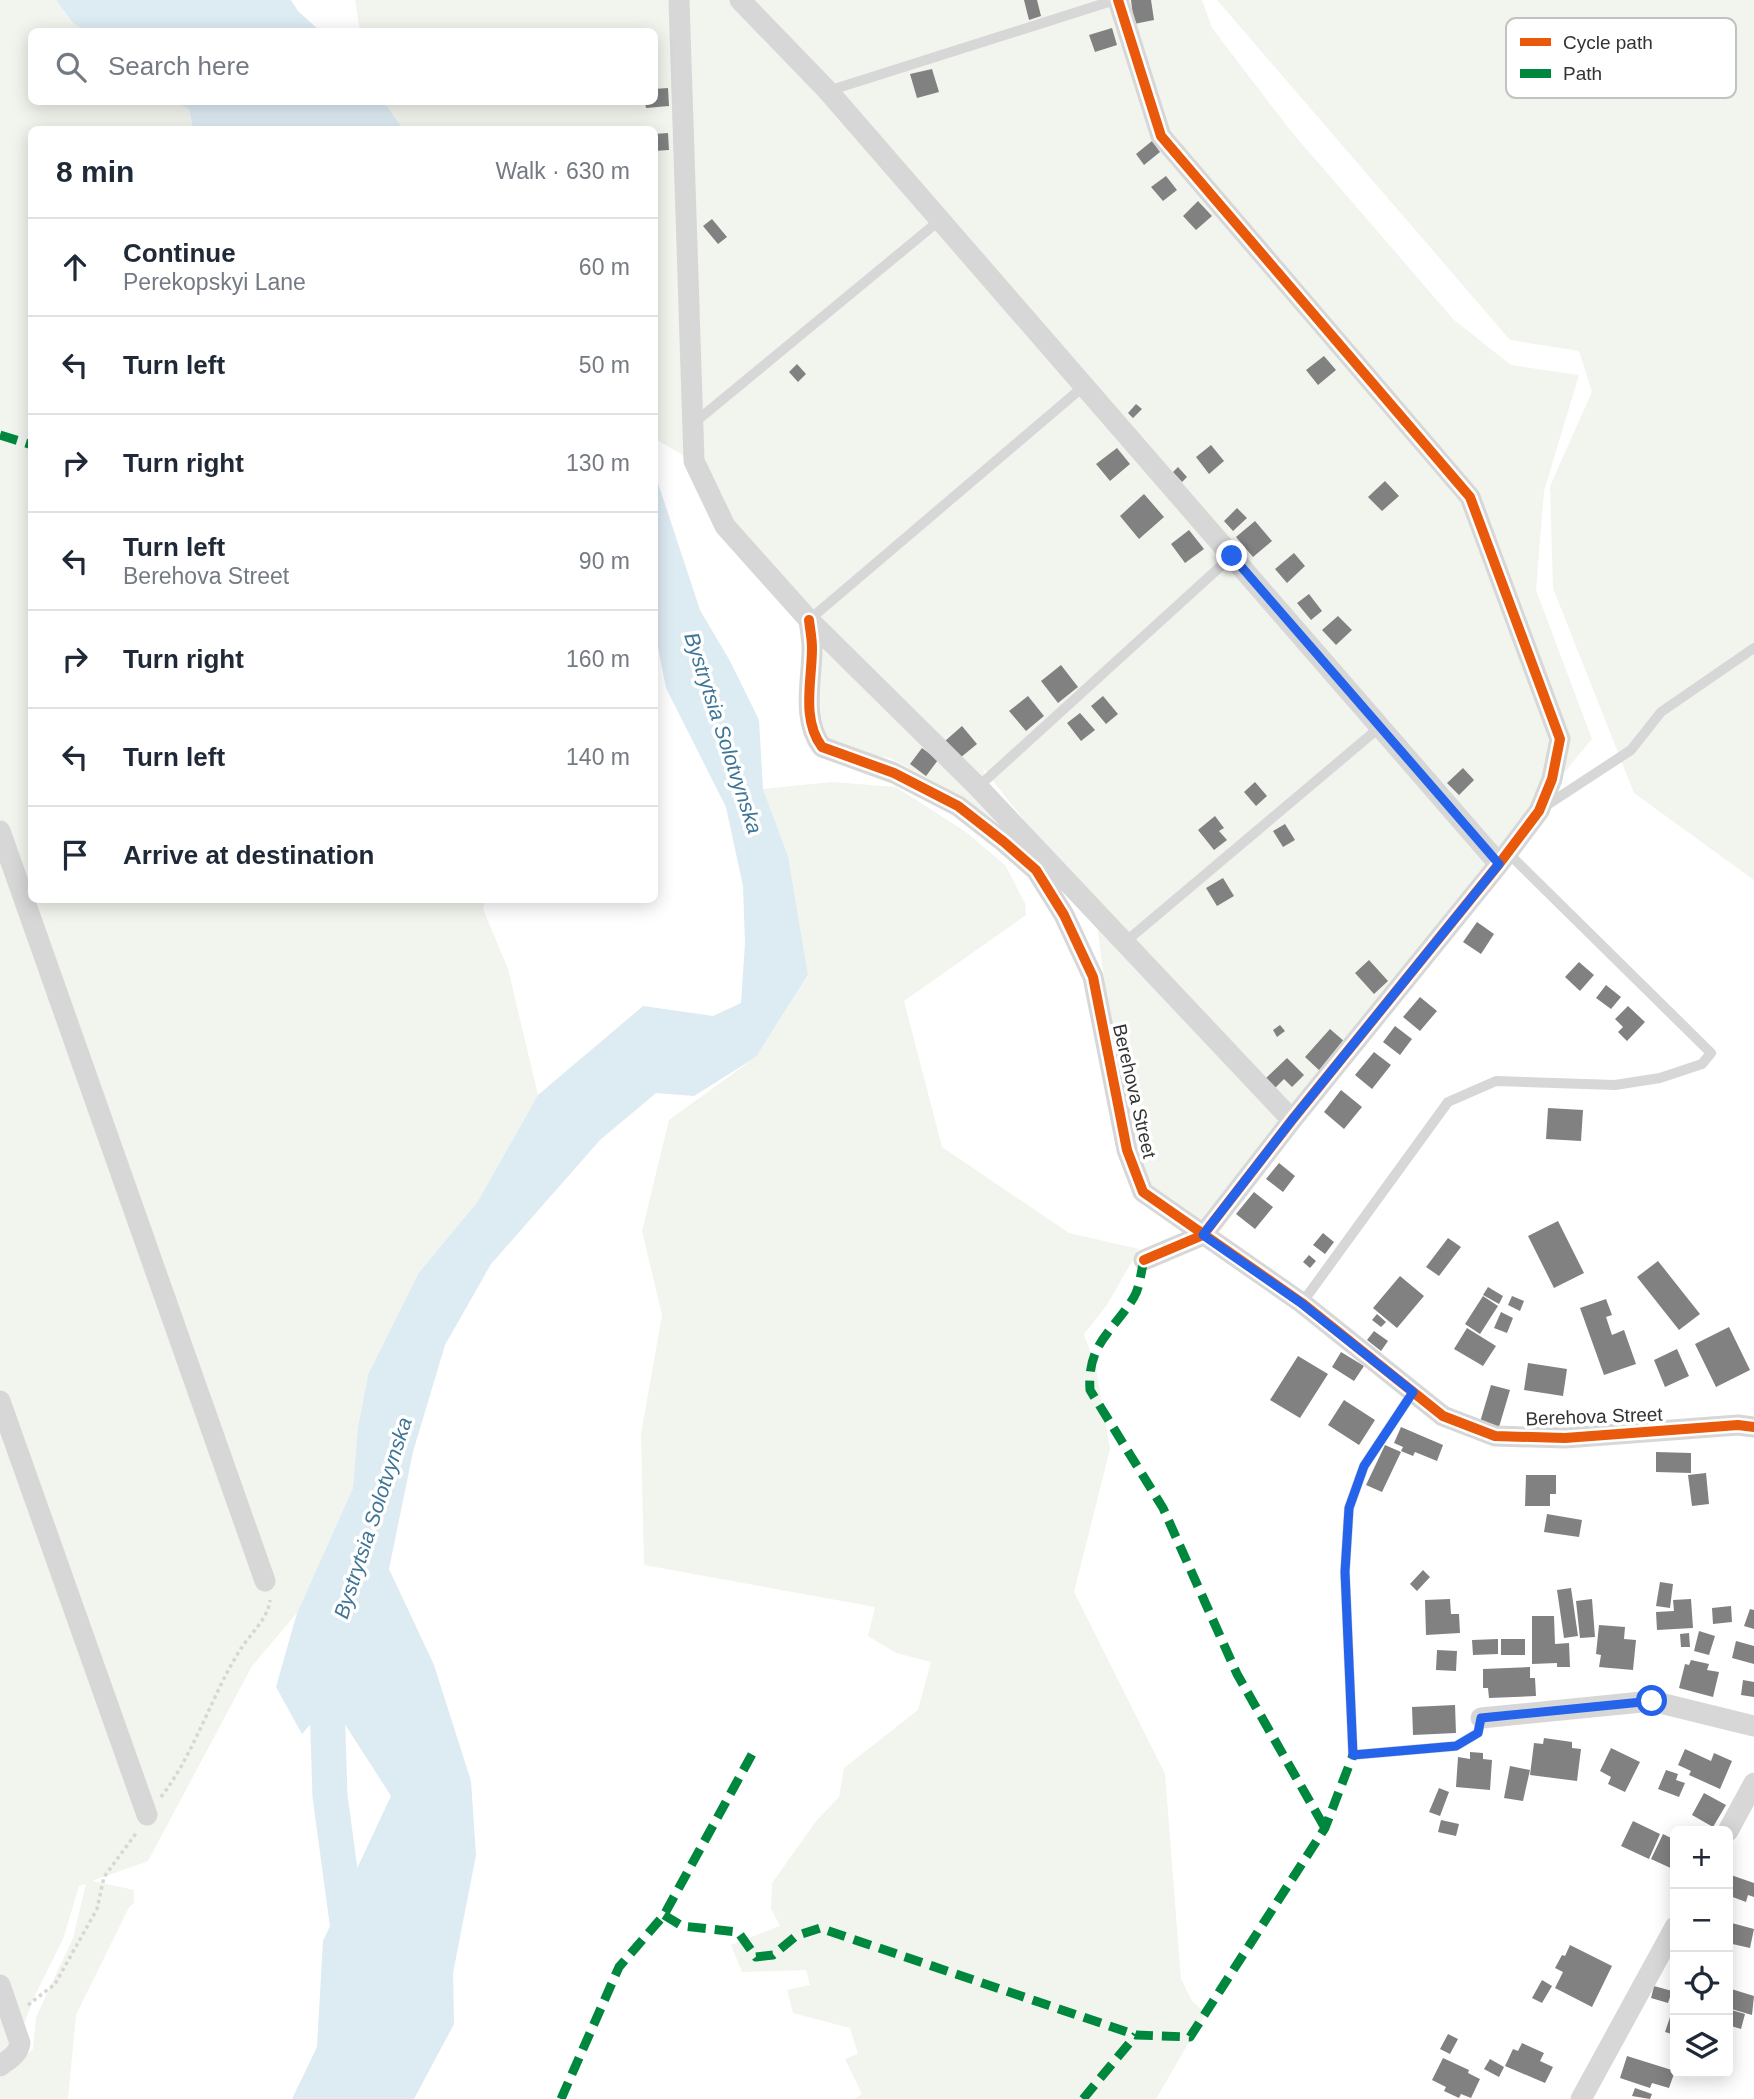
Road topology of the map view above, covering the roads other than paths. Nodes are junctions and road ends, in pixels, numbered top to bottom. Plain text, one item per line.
1 (679, 0) edge
2 (740, 0) edge
3 (1117, 0) edge
4 (828, 91) junction
5 (940, 220) junction
6 (1084, 386) junction
7 (693, 424) junction
8 (1232, 556) junction
9 (809, 620) junction
10 (1754, 648) edge
11 (1380, 727) junction
12 (978, 787) junction
13 (1539, 811) junction
14 (0, 831) edge
15 (1503, 858) junction
16 (1124, 943) junction
17 (1292, 1120) junction
18 (1203, 1235) junction
19 (1144, 1260) dead end
20 (1301, 1303) junction
21 (1413, 1392) junction
22 (0, 1402) edge
23 (1754, 1427) edge
24 (265, 1581) road end
25 (1481, 1718) joint
26 (1754, 1726) edge
27 (1754, 1783) edge
28 (147, 1815) road end
29 (1731, 1826) edge
30 (1670, 1936) edge
31 (0, 1985) edge
32 (0, 2066) edge
33 (1581, 2099) edge

1 - 7 street
2 - 4 street
3 - 4 lane
3 - 13 street
4 - 5 street
5 - 6 street
5 - 7 lane
6 - 8 street
6 - 9 lane
7 - 9 street
8 - 11 street
8 - 12 lane
9 - 12 street
9 - 18 street, Berehova Street
10 - 13 lane
11 - 15 street
11 - 16 lane
12 - 16 street
13 - 15 street
14 - 24 street
15 - 17 street
15 - 20 lane
16 - 17 street
17 - 18 street
18 - 19 street
18 - 20 street, Berehova Street
20 - 21 street, Berehova Street
21 - 23 street, Berehova Street
21 - 25 lane
22 - 28 street
25 - 26 street
27 - 29 street
30 - 33 street
31 - 32 street

